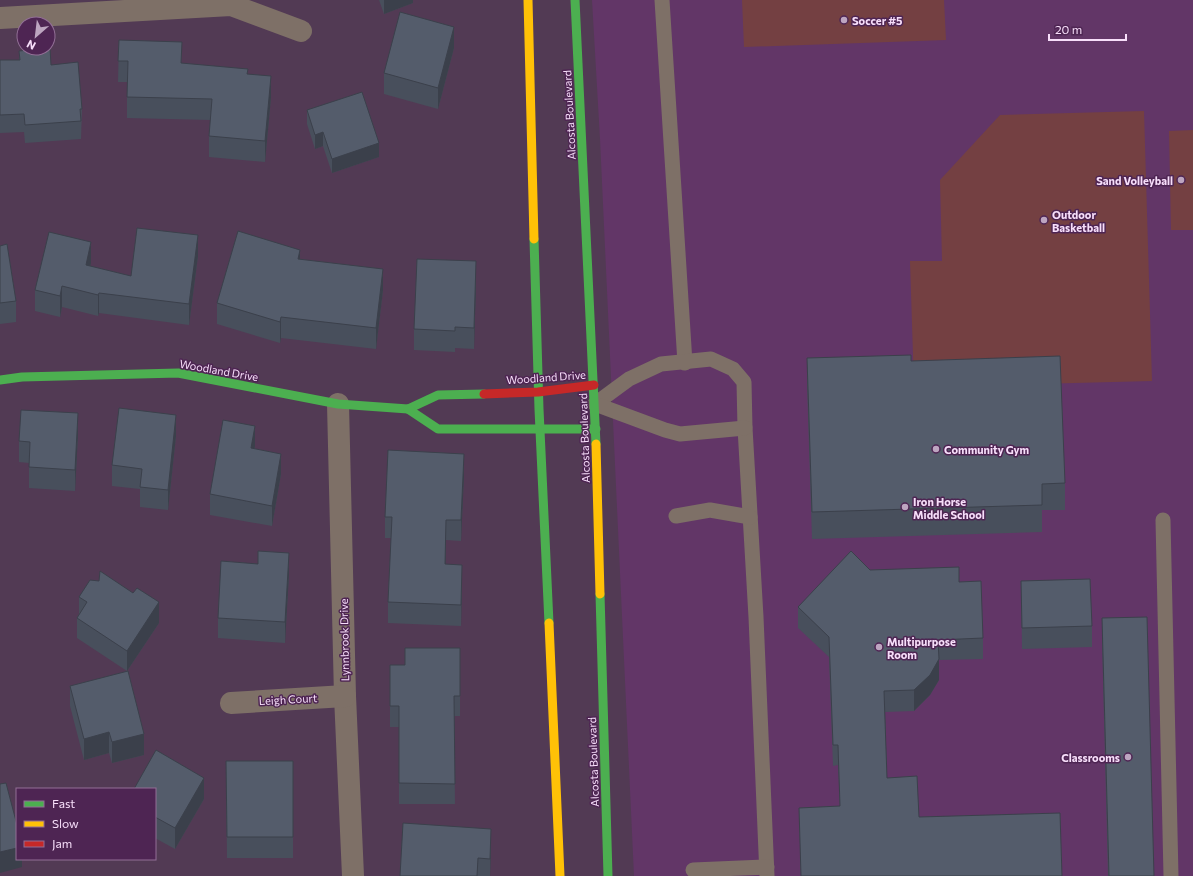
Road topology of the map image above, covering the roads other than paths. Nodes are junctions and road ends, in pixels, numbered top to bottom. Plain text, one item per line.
1 (528, 0) edge
2 (575, 0) edge
3 (662, 0) edge
4 (0, 18) edge
5 (300, 31) dead end
6 (685, 363) junction
7 (0, 380) edge
8 (594, 386) junction
9 (538, 392) junction
10 (338, 404) junction
11 (595, 404) junction
12 (408, 409) junction
13 (744, 428) junction
14 (596, 429) junction
15 (540, 430) junction
16 (676, 516) dead end
17 (750, 517) junction
18 (1163, 520) dead end
19 (345, 696) junction
20 (231, 703) dead end
21 (693, 870) dead end
22 (767, 871) edge
23 (353, 876) edge
24 (560, 876) edge
25 (608, 876) edge
26 (1171, 876) edge

1 - 9 main road
2 - 8 main road, Alcosta Boulevard
3 - 6 lane
4 - 5 street
6 - 11 lane
6 - 13 lane
7 - 10 main road, Woodland Drive
8 - 9 main road, Woodland Drive
8 - 11 main road, Alcosta Boulevard
9 - 12 main road, Woodland Drive
9 - 15 main road
10 - 12 main road, Woodland Drive
10 - 19 street, Lynnbrook Drive
11 - 13 lane
11 - 14 main road, Alcosta Boulevard
12 - 15 main road, Woodland Drive
13 - 17 lane
14 - 15 main road, Woodland Drive
14 - 25 main road, Alcosta Boulevard
15 - 24 main road
16 - 17 lane
17 - 22 lane
18 - 26 lane
19 - 20 street, Leigh Court
19 - 23 street, Lynnbrook Drive
21 - 22 lane

